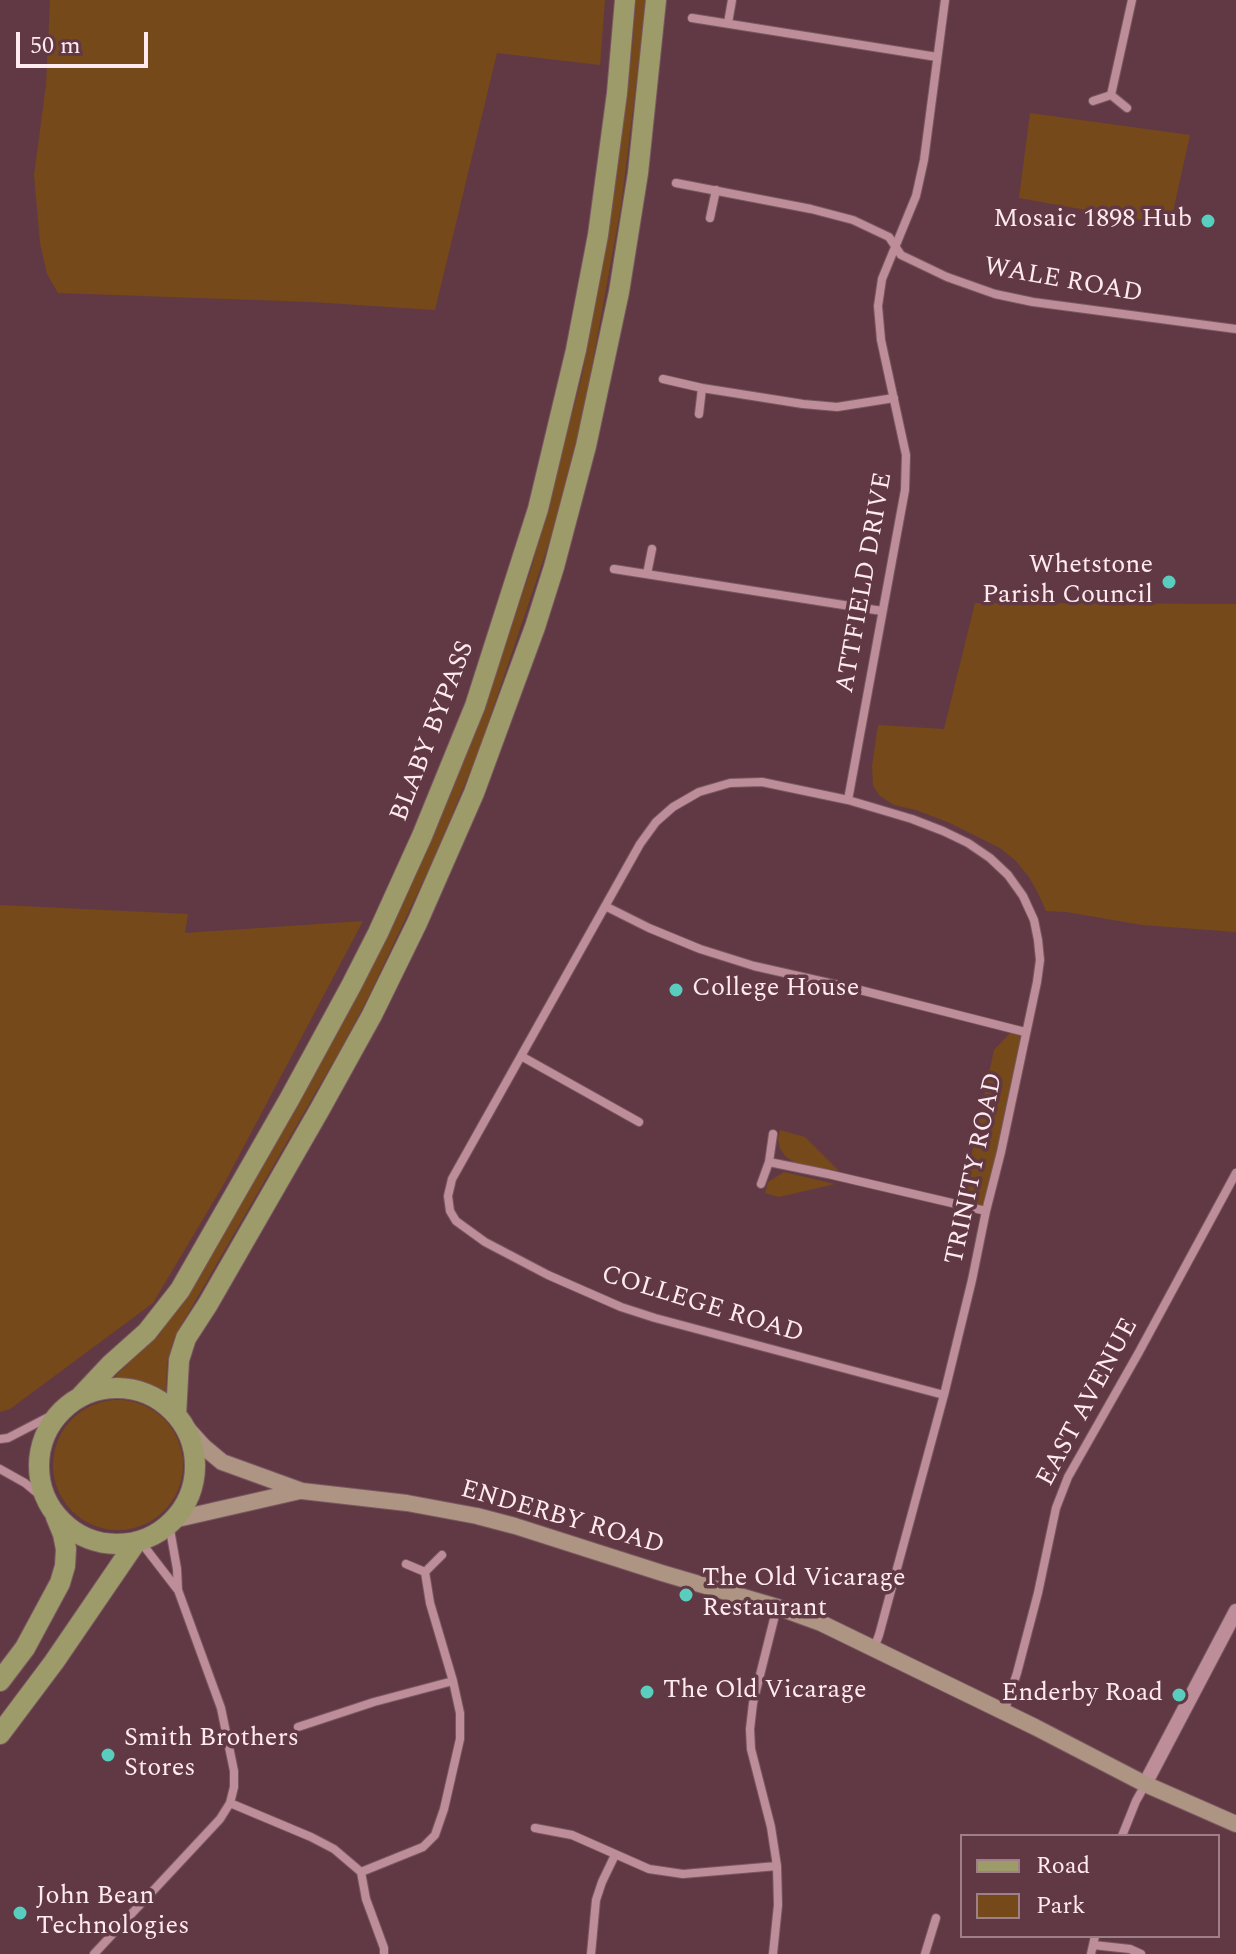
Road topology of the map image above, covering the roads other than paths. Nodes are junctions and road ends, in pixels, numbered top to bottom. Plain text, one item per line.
1 (625, 0) edge
2 (656, 0) edge
3 (732, 0) edge
4 (945, 0) edge
5 (1132, 0) edge
6 (692, 18) dead end
7 (728, 23) junction
8 (937, 57) junction
9 (1111, 95) junction
10 (1093, 101) dead end
11 (1127, 108) dead end
12 (676, 183) dead end
13 (716, 190) junction
14 (710, 218) dead end
15 (895, 246) junction
16 (1236, 329) edge
17 (663, 379) dead end
18 (702, 388) junction
19 (894, 398) junction
20 (699, 414) dead end
21 (652, 549) dead end
22 (614, 569) dead end
23 (647, 574) junction
24 (882, 611) junction
25 (848, 800) junction
26 (605, 906) junction
27 (1025, 1032) junction
28 (521, 1056) junction
29 (639, 1122) dead end
30 (773, 1134) dead end
31 (769, 1162) junction
32 (1236, 1173) edge
33 (761, 1184) dead end
34 (986, 1211) junction
35 (944, 1395) junction
36 (71, 1404) junction
37 (179, 1420) junction
38 (0, 1439) edge
39 (0, 1469) edge
40 (302, 1491) junction
41 (51, 1507) junction
42 (171, 1522) junction
43 (138, 1541) junction
44 (442, 1555) dead end
45 (406, 1564) dead end
46 (425, 1572) junction
47 (178, 1590) junction
48 (777, 1607) junction
49 (1236, 1611) edge
50 (874, 1648) junction
51 (0, 1681) edge
52 (453, 1681) junction
53 (1004, 1713) junction
54 (298, 1727) dead end
55 (0, 1734) edge
56 (1145, 1784) junction
57 (230, 1803) junction
58 (1236, 1824) edge
59 (535, 1828) dead end
60 (1123, 1834) edge
61 (615, 1855) junction
62 (777, 1866) junction
63 (361, 1872) junction
64 (936, 1918) dead end
65 (1093, 1945) edge
66 (94, 1954) edge
67 (384, 1954) edge
68 (591, 1954) edge
69 (773, 1954) edge
70 (925, 1954) edge
71 (1141, 1954) edge

1 - 36 main road, BLABY BYPASS
2 - 37 main road
3 - 7 street
4 - 8 street, ATTFIELD DRIVE
5 - 9 street
6 - 7 street
7 - 8 street
8 - 15 street, ATTFIELD DRIVE
9 - 10 street
9 - 11 street
12 - 13 street, WALE ROAD
13 - 14 street
13 - 15 street, WALE ROAD
15 - 16 street, WALE ROAD
15 - 19 street, ATTFIELD DRIVE
17 - 18 street
18 - 19 street
18 - 20 street
19 - 24 street, ATTFIELD DRIVE
21 - 23 street
22 - 23 street
23 - 24 street
24 - 25 street, ATTFIELD DRIVE
25 - 26 street, COLLEGE ROAD
25 - 27 street, TRINITY ROAD
26 - 27 street
26 - 28 street, COLLEGE ROAD
27 - 34 street, TRINITY ROAD
28 - 29 street
28 - 35 street, COLLEGE ROAD
30 - 31 street
31 - 33 street
31 - 34 street
32 - 53 street, EAST AVENUE
34 - 35 street, TRINITY ROAD
35 - 50 street, TRINITY ROAD
36 - 37 main road
36 - 38 street
36 - 41 main road
37 - 40 main road
37 - 42 main road
39 - 41 street
40 - 42 main road
40 - 48 main road, ENDERBY ROAD
41 - 43 main road
41 - 51 main road
42 - 43 main road
42 - 47 street
43 - 47 street
43 - 55 main road
44 - 46 street
45 - 46 street
46 - 52 street
47 - 57 street
48 - 50 main road, ENDERBY ROAD
48 - 62 street
49 - 56 street
50 - 53 main road, ENDERBY ROAD
52 - 54 street
52 - 63 street
53 - 56 main road, ENDERBY ROAD
56 - 58 main road, ENDERBY ROAD
56 - 60 street
57 - 63 street
57 - 66 street
59 - 61 street
61 - 62 street
61 - 68 street
62 - 69 street
63 - 67 street
64 - 70 street
65 - 71 street

